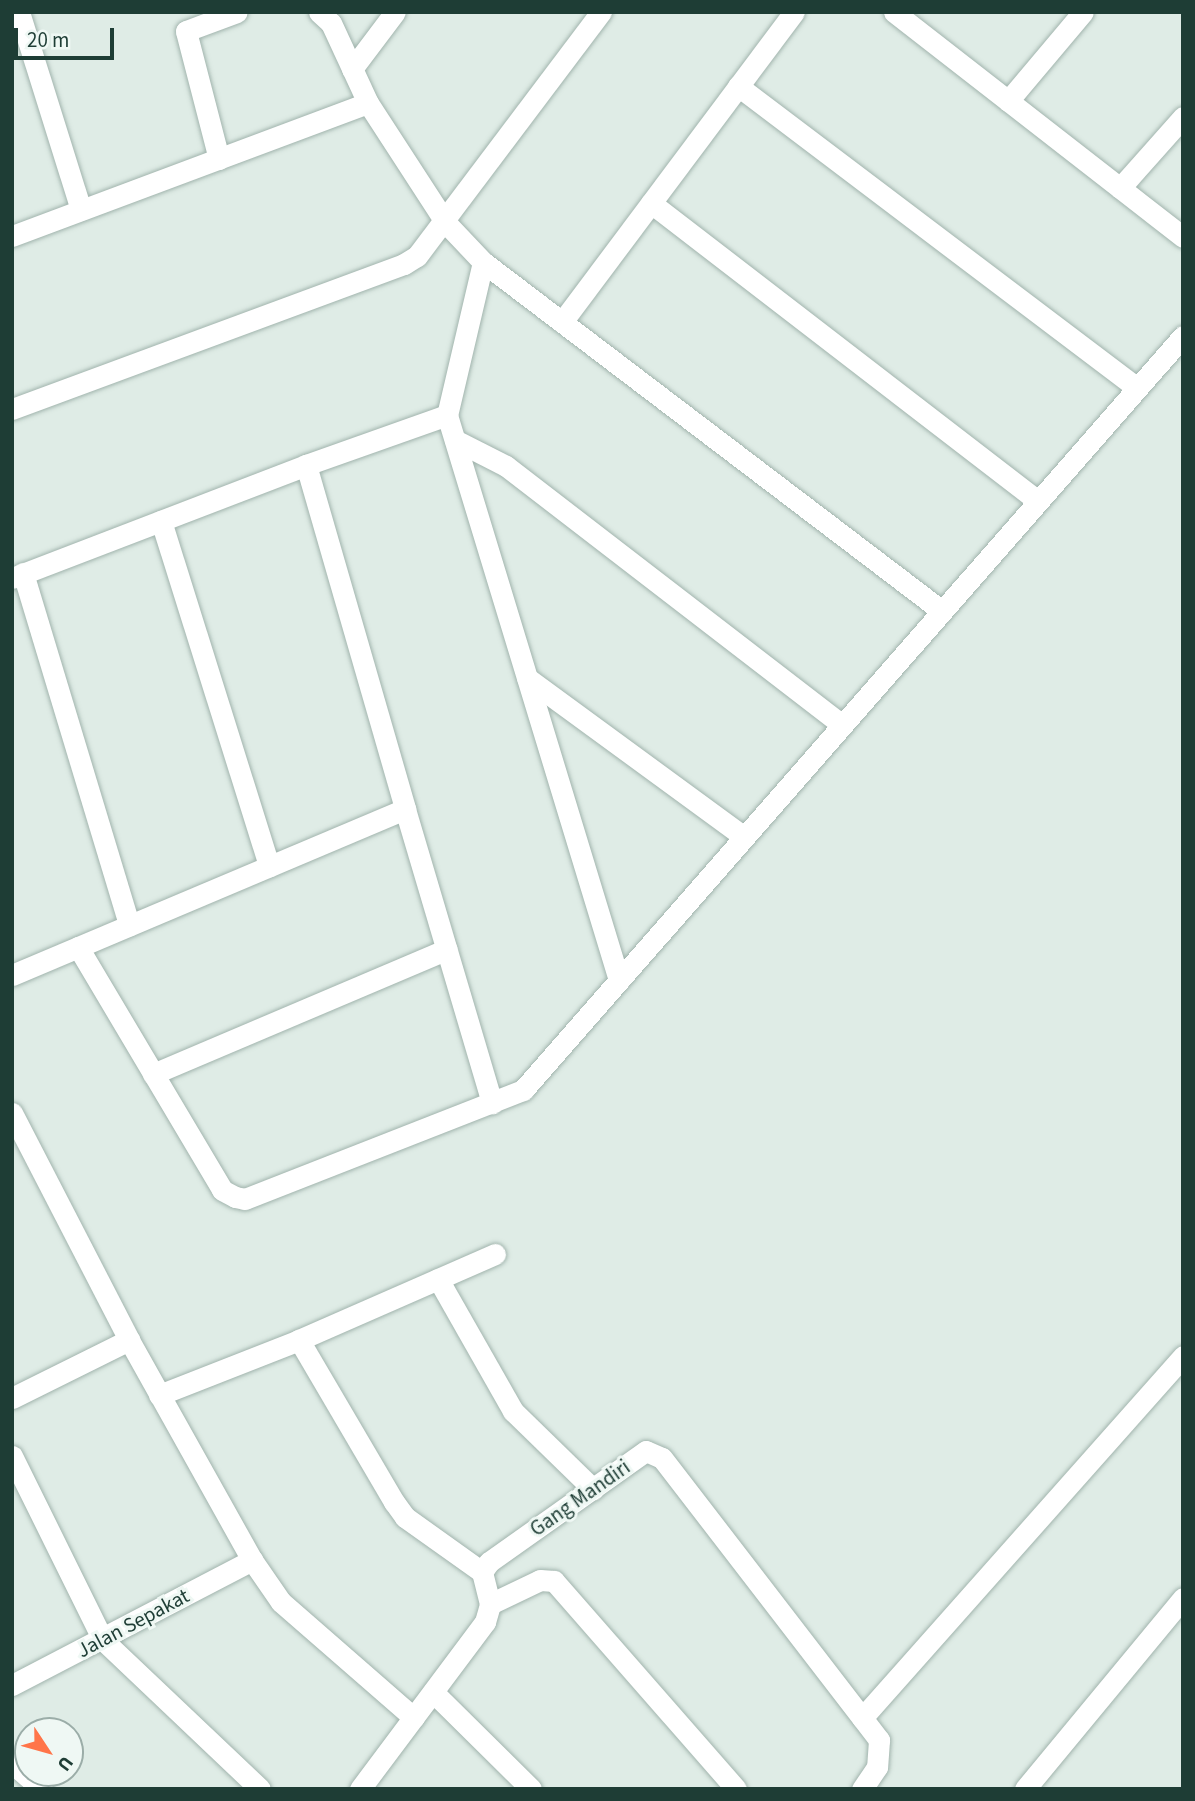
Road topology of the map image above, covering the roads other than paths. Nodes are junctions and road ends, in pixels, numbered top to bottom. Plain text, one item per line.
1 (19, 12) edge
2 (237, 12) edge
3 (319, 12) edge
4 (395, 12) edge
5 (601, 12) edge
6 (794, 12) edge
7 (894, 12) edge
8 (1083, 12) edge
9 (184, 22) edge
10 (352, 69) junction
11 (738, 86) junction
12 (1008, 101) junction
13 (368, 103) junction
14 (1183, 117) edge
15 (219, 159) junction
16 (1120, 188) junction
17 (651, 203) junction
18 (81, 210) junction
19 (446, 223) junction
20 (12, 236) edge
21 (1183, 237) edge
22 (483, 262) junction
23 (562, 322) junction
24 (1183, 335) edge
25 (1137, 388) junction
26 (12, 409) edge
27 (447, 415) junction
28 (455, 440) junction
29 (306, 465) junction
30 (1038, 501) junction
31 (161, 521) junction
32 (18, 575) edge
33 (942, 611) junction
34 (527, 678) junction
35 (842, 725) junction
36 (405, 809) junction
37 (744, 837) junction
38 (269, 866) junction
39 (130, 925) junction
40 (78, 947) junction
41 (447, 949) junction
42 (12, 975) edge
43 (619, 980) junction
44 (153, 1074) junction
45 (492, 1103) junction
46 (12, 1113) edge
47 (495, 1254) dead end
48 (438, 1279) junction
49 (129, 1340) junction
50 (299, 1340) junction
51 (1183, 1356) edge
52 (159, 1395) junction
53 (12, 1398) edge
54 (12, 1456) edge
55 (593, 1489) junction
56 (252, 1560) junction
57 (482, 1572) junction
58 (1183, 1598) edge
59 (489, 1604) junction
60 (103, 1640) junction
61 (12, 1685) edge
62 (433, 1692) junction
63 (414, 1718) junction
64 (862, 1718) junction
65 (12, 1763) edge
66 (41, 1789) edge
67 (260, 1789) edge
68 (360, 1789) edge
69 (531, 1789) edge
70 (736, 1789) edge
71 (862, 1789) edge
72 (1025, 1789) edge

1 - 18 street
2 - 9 street
3 - 10 street
4 - 10 street
5 - 19 street
6 - 11 street
7 - 12 street
8 - 12 street
9 - 15 street
10 - 13 street
11 - 17 street
11 - 25 street
12 - 16 street
13 - 15 street
13 - 19 street
14 - 16 street
15 - 18 street
16 - 21 street
17 - 23 street
17 - 30 street
18 - 20 street
19 - 22 street
19 - 26 street
22 - 23 street
22 - 27 street
23 - 33 street
24 - 25 street
25 - 30 street
27 - 28 street
27 - 29 street
28 - 34 street
28 - 35 street
29 - 31 street
29 - 36 street
30 - 33 street
31 - 32 street
31 - 38 street
32 - 39 street
33 - 35 street
34 - 37 street
34 - 43 street
35 - 37 street
36 - 38 street
36 - 41 street
37 - 43 street
38 - 39 street
39 - 40 street
40 - 42 street
40 - 44 street
41 - 44 street
41 - 45 street
43 - 45 street
44 - 45 street
46 - 49 street
47 - 48 street
48 - 50 street
48 - 55 street
49 - 52 street
49 - 53 street
50 - 52 street
50 - 57 street
51 - 64 street
52 - 56 street
54 - 60 street
55 - 57 street, Gang Mandiri
55 - 64 street, Gang Mandiri
56 - 60 street, Jalan Sepakat
56 - 63 street
57 - 59 street
58 - 72 street
59 - 62 street
59 - 70 street
60 - 61 street, Jalan Sepakat
60 - 67 street
62 - 63 street
62 - 69 street
63 - 68 street
64 - 71 street, Gang Mandiri
65 - 66 street

